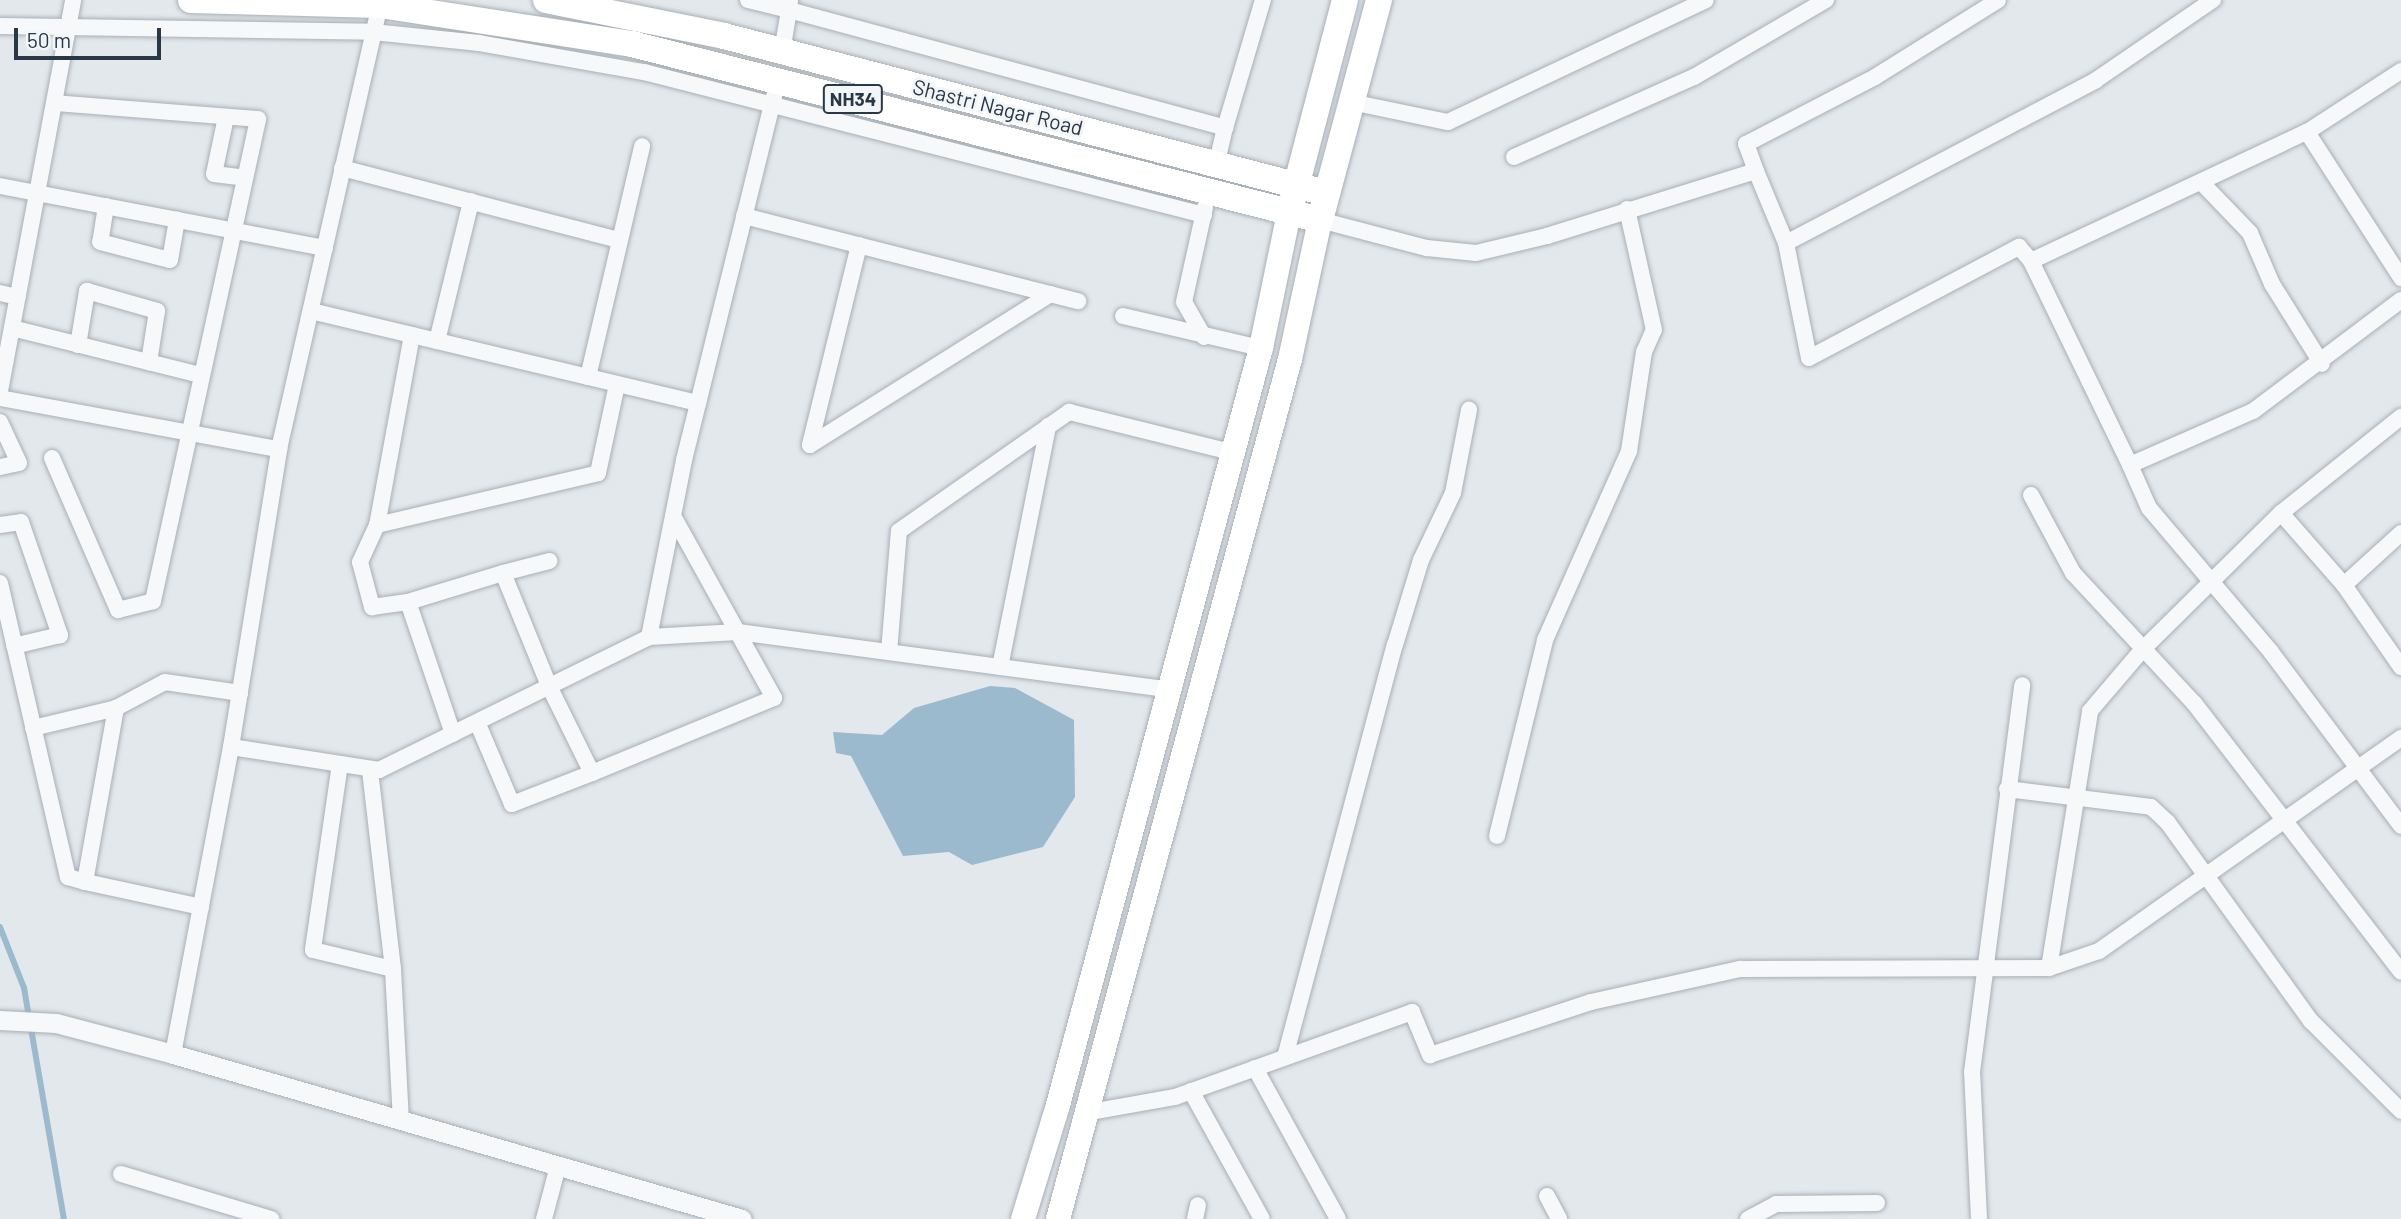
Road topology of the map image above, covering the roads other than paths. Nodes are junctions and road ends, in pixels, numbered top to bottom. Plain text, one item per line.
1 (73, 0) edge
2 (191, 0) edge
3 (546, 0) edge
4 (748, 0) edge
5 (1263, 0) edge
6 (1345, 0) edge
7 (1379, 0) edge
8 (1706, 0) edge
9 (1826, 0) edge
10 (1998, 0) edge
11 (2213, 0) edge
12 (380, 5) junction
13 (789, 5) edge
14 (70, 24) junction
15 (0, 26) edge
16 (373, 32) junction
17 (782, 52) junction
18 (2401, 71) edge
19 (779, 79) junction
20 (1351, 102) junction
21 (55, 103) junction
22 (772, 105) junction
23 (226, 117) junction
24 (1224, 128) junction
25 (2307, 132) junction
26 (642, 146) dead end
27 (1514, 157) dead end
28 (1217, 162) junction
29 (342, 167) junction
30 (1756, 171) junction
31 (245, 178) junction
32 (2201, 182) junction
33 (0, 186) edge
34 (1297, 186) junction
35 (38, 193) junction
36 (1326, 193) junction
37 (471, 201) junction
38 (1206, 204) junction
39 (106, 206) junction
40 (1627, 209) junction
41 (1289, 214) junction
42 (744, 216) junction
43 (177, 220) junction
44 (1320, 220) junction
45 (232, 231) junction
46 (619, 240) junction
47 (1786, 243) junction
48 (859, 245) junction
49 (325, 248) junction
50 (2031, 261) junction
51 (2401, 278) edge
52 (0, 293) edge
53 (1052, 294) junction
54 (18, 297) junction
55 (1078, 300) dead end
56 (2401, 300) edge
57 (312, 311) junction
58 (1123, 316) dead end
59 (12, 328) junction
60 (412, 335) junction
61 (1204, 337) junction
62 (438, 341) junction
63 (78, 345) junction
64 (1261, 348) junction
65 (149, 362) junction
66 (2322, 364) junction
67 (201, 375) junction
68 (588, 377) junction
69 (617, 384) junction
70 (0, 391) edge
71 (0, 398) edge
72 (698, 403) junction
73 (1469, 410) dead end
74 (2401, 417) edge
75 (0, 422) edge
76 (1048, 426) junction
77 (188, 432) junction
78 (279, 449) junction
79 (1231, 452) junction
80 (52, 458) dead end
81 (2130, 465) junction
82 (0, 467) edge
83 (2031, 495) dead end
84 (2281, 513) junction
85 (673, 516) junction
86 (0, 525) edge
87 (377, 525) junction
88 (2401, 533) edge
89 (548, 561) dead end
90 (503, 573) junction
91 (2208, 582) junction
92 (0, 583) edge
93 (2344, 585) junction
94 (408, 602) junction
95 (738, 632) junction
96 (649, 637) junction
97 (15, 646) junction
98 (2395, 647) edge
99 (2143, 649) junction
100 (889, 652) junction
101 (1000, 667) junction
102 (2401, 667) edge
103 (2022, 685) dead end
104 (549, 686) junction
105 (1170, 690) junction
106 (240, 693) junction
107 (116, 708) junction
108 (477, 722) junction
109 (33, 728) junction
110 (453, 734) junction
111 (2401, 738) edge
112 (231, 747) junction
113 (340, 764) junction
114 (370, 769) junction
115 (2360, 770) junction
116 (592, 773) junction
117 (2007, 789) junction
118 (2074, 795) junction
119 (2283, 823) junction
120 (2401, 826) edge
121 (1497, 836) dead end
122 (2207, 876) junction
123 (85, 882) junction
124 (201, 907) junction
125 (1983, 968) junction
126 (2049, 968) junction
127 (394, 970) junction
128 (2401, 972) edge
129 (0, 1020) edge
130 (173, 1054) junction
131 (1284, 1057) junction
132 (1255, 1068) junction
133 (1191, 1091) junction
134 (1058, 1105) junction
135 (2401, 1111) edge
136 (1085, 1112) junction
137 (401, 1120) junction
138 (558, 1166) junction
139 (121, 1174) dead end
140 (1547, 1195) dead end
141 (1877, 1203) dead end
142 (234, 1213) edge
143 (271, 1219) edge
144 (544, 1219) edge
145 (742, 1219) edge
146 (1023, 1219) edge
147 (1058, 1219) edge
148 (1262, 1219) edge
149 (1338, 1219) edge
150 (1559, 1219) edge
151 (1748, 1219) edge
152 (1979, 1219) edge

1 - 14 street
2 - 12 highway, NH34
3 - 17 highway, Shastri Nagar Road / NH34
4 - 13 street
5 - 24 street
6 - 34 highway
7 - 20 highway
8 - 20 street
9 - 27 street
10 - 30 street
11 - 47 street
12 - 16 street
12 - 19 highway, NH34
13 - 17 street
13 - 24 street
14 - 15 street
14 - 16 street
14 - 21 street
16 - 22 street
16 - 29 street
17 - 28 highway, Shastri Nagar Road / NH34
18 - 25 street
19 - 22 street
19 - 38 highway, NH34
20 - 36 highway
21 - 23 street
21 - 35 street
22 - 38 street
22 - 42 street
23 - 31 street
23 - 31 street
24 - 28 street
25 - 32 street
25 - 51 street
26 - 46 street
28 - 34 highway, Shastri Nagar Road / NH34
28 - 38 highway
29 - 37 street
29 - 49 street
30 - 40 street
30 - 47 street
31 - 45 street
32 - 50 street
32 - 66 street
33 - 35 street
34 - 36 highway, Shastri Nagar Road / NH34
34 - 41 highway
35 - 39 street
35 - 54 street
36 - 44 highway
37 - 46 street
37 - 62 street
38 - 41 highway, NH34
38 - 61 street
39 - 43 street
39 - 43 street
40 - 44 street
40 - 121 street
41 - 44 highway, NH34
41 - 64 main road
42 - 48 street
42 - 72 street
43 - 45 street
44 - 136 main road
45 - 49 street
45 - 67 street
46 - 68 street
47 - 50 street
48 - 53 street
48 - 53 street
49 - 57 street
50 - 81 street
52 - 54 street
53 - 55 street
54 - 59 street
56 - 66 street
57 - 60 street
57 - 78 street
58 - 61 street
59 - 63 street
59 - 70 street
60 - 62 street
60 - 87 street
61 - 64 street
62 - 68 street
63 - 65 street
63 - 65 street
64 - 79 main road
65 - 67 street
66 - 81 street
67 - 77 street
68 - 69 street
69 - 72 street
69 - 87 street
71 - 77 street
72 - 85 street
73 - 131 street
74 - 84 street
75 - 82 street
76 - 79 street
76 - 100 street
76 - 101 street
77 - 78 street
77 - 80 street
78 - 106 street
79 - 105 main road
81 - 91 street
83 - 99 street
84 - 91 street
84 - 93 street
85 - 95 street
85 - 96 street
86 - 97 street
87 - 94 street
88 - 93 street
89 - 90 street
90 - 94 street
90 - 104 street
91 - 99 street
91 - 115 street
92 - 97 street
93 - 98 street
94 - 110 street
95 - 96 street
95 - 100 street
95 - 116 street
96 - 104 street
97 - 109 street
98 - 102 street
99 - 118 street
99 - 119 street
100 - 101 street
101 - 105 street
103 - 117 street
104 - 108 street
104 - 116 street
105 - 134 main road
106 - 107 street
106 - 112 street
107 - 109 street
107 - 123 street
108 - 110 street
108 - 116 street
109 - 123 street
110 - 114 street
111 - 115 street
112 - 113 street
112 - 124 street
113 - 114 street
113 - 127 street
114 - 127 street
115 - 119 street
115 - 120 street
117 - 118 street
117 - 125 street
118 - 122 street
118 - 126 street
119 - 122 street
119 - 128 street
122 - 126 street
122 - 135 street
123 - 124 street
124 - 130 street
125 - 126 street
125 - 131 street
125 - 152 street
127 - 137 street
129 - 130 street
130 - 137 street
131 - 132 street
132 - 133 street
132 - 149 street
133 - 136 street
133 - 148 street
134 - 136 main road
134 - 146 main road
136 - 147 main road
137 - 138 street
138 - 144 street
138 - 145 street
139 - 142 street
140 - 150 street
141 - 151 street
142 - 143 street

